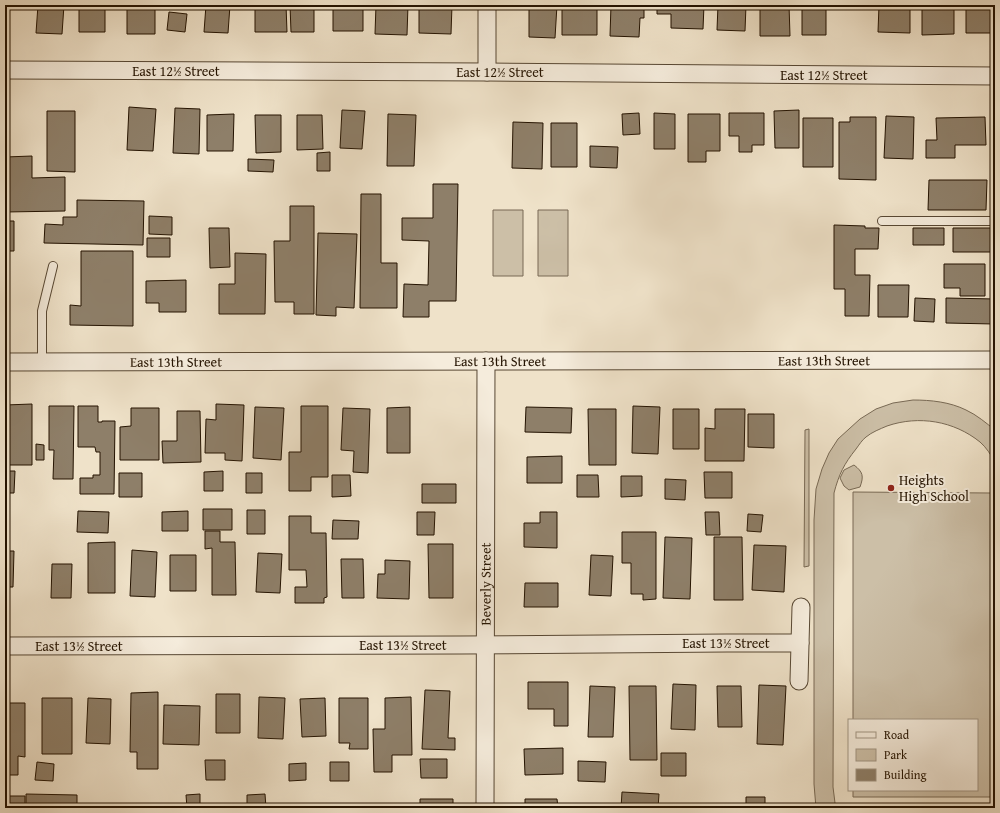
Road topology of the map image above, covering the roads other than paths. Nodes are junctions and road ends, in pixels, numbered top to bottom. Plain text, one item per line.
1 (487, 5) edge
2 (5, 70) edge
3 (487, 72) junction
4 (995, 76) edge
5 (882, 221) dead end
6 (995, 221) edge
7 (53, 266) dead end
8 (995, 360) edge
9 (486, 361) junction
10 (5, 362) edge
11 (42, 362) junction
12 (801, 607) dead end
13 (800, 643) junction
14 (485, 645) junction
15 (5, 646) edge
16 (799, 681) dead end
17 (485, 808) edge

1 - 3 street
2 - 3 street, East 12½ Street
3 - 4 street, East 12½ Street
5 - 6 lane
7 - 11 lane
8 - 9 street, East 13th Street
9 - 11 street, East 13th Street
9 - 14 street, Beverly Street
10 - 11 street, East 13th Street
12 - 13 street
13 - 14 street, East 13½ Street
13 - 16 street
14 - 15 street, East 13½ Street
14 - 17 street, Beverly Street

